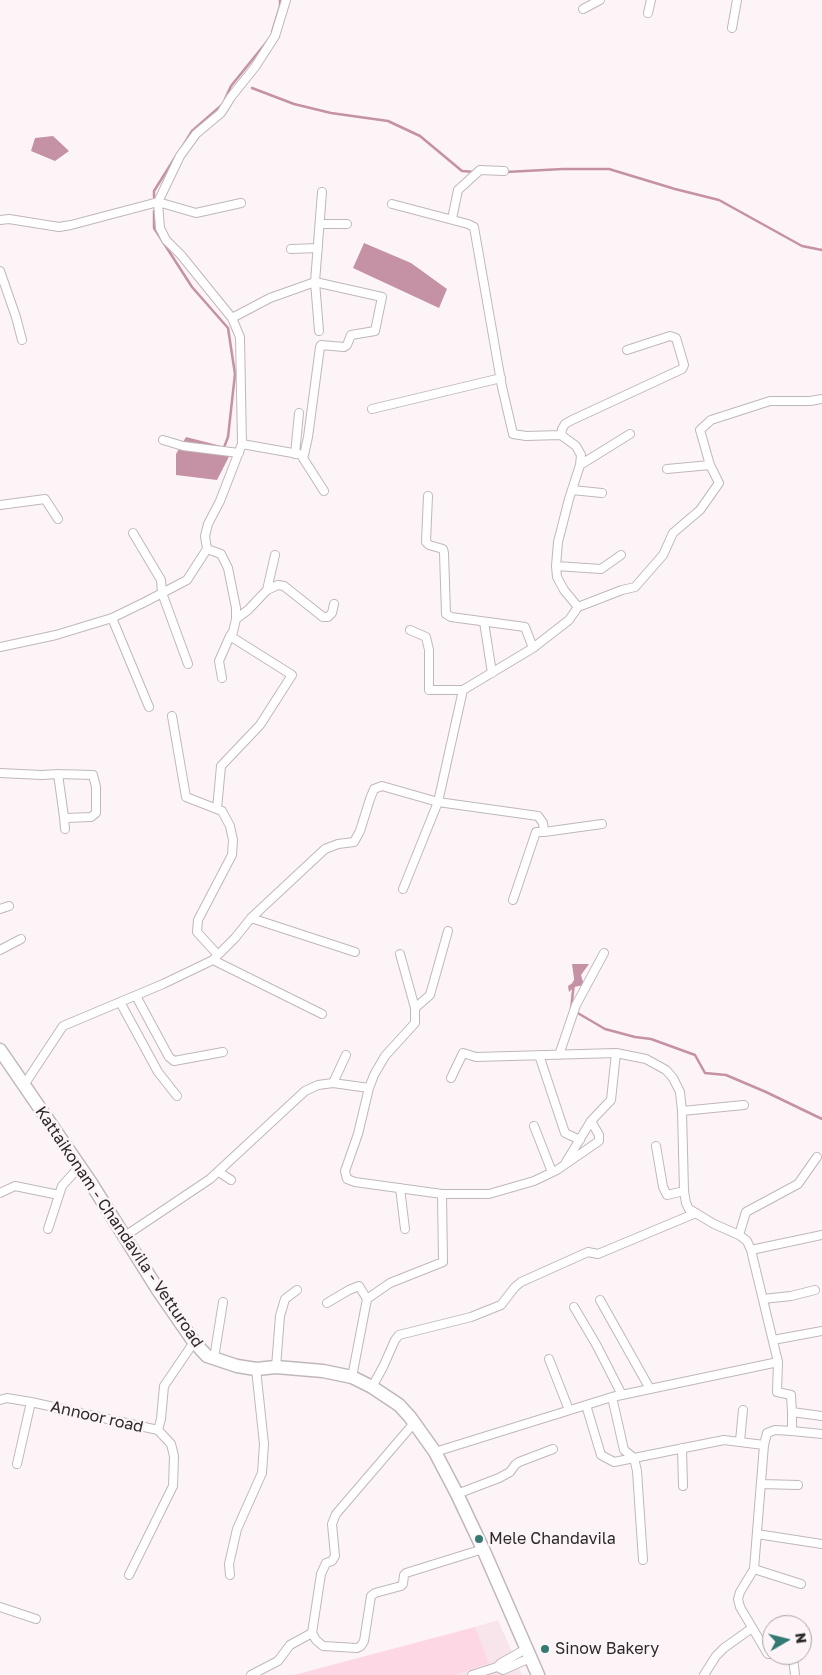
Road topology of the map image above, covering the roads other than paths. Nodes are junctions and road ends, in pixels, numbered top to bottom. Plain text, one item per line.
1 (286, 0) edge
2 (600, 0) edge
3 (651, 0) edge
4 (737, 0) edge
5 (583, 9) dead end
6 (648, 13) dead end
7 (732, 28) dead end
8 (504, 171) dead end
9 (322, 192) dead end
10 (158, 202) junction
11 (241, 204) dead end
12 (392, 204) dead end
13 (0, 220) edge
14 (452, 220) junction
15 (320, 224) junction
16 (347, 224) dead end
17 (318, 248) junction
18 (292, 249) dead end
19 (0, 271) edge
20 (315, 282) junction
21 (232, 318) junction
22 (320, 331) dead end
23 (22, 340) dead end
24 (627, 350) dead end
25 (501, 378) junction
26 (822, 399) edge
27 (372, 410) dead end
28 (299, 413) dead end
29 (630, 434) dead end
30 (561, 435) junction
31 (163, 440) dead end
32 (242, 444) junction
33 (239, 453) junction
34 (298, 454) junction
35 (580, 465) junction
36 (710, 465) junction
37 (667, 469) dead end
38 (572, 490) junction
39 (324, 491) dead end
40 (602, 493) dead end
41 (428, 496) dead end
42 (0, 505) edge
43 (58, 519) dead end
44 (133, 533) dead end
45 (207, 549) junction
46 (275, 555) dead end
47 (621, 555) dead end
48 (556, 566) junction
49 (267, 590) junction
50 (162, 592) junction
51 (334, 604) dead end
52 (578, 607) junction
53 (112, 618) junction
54 (236, 619) junction
55 (484, 622) junction
56 (410, 630) dead end
57 (230, 636) junction
58 (0, 647) edge
59 (533, 648) junction
60 (188, 664) dead end
61 (492, 672) junction
62 (222, 678) dead end
63 (462, 690) junction
64 (149, 707) dead end
65 (172, 716) dead end
66 (0, 773) edge
67 (58, 774) junction
68 (438, 802) junction
69 (217, 808) junction
70 (64, 817) junction
71 (602, 824) dead end
72 (64, 829) dead end
73 (544, 832) junction
74 (403, 889) dead end
75 (513, 900) dead end
76 (9, 906) dead end
77 (0, 909) edge
78 (251, 918) junction
79 (448, 931) dead end
80 (21, 938) dead end
81 (0, 950) edge
82 (354, 952) dead end
83 (604, 953) dead end
84 (400, 954) dead end
85 (215, 957) junction
86 (136, 996) junction
87 (120, 1002) junction
88 (415, 1008) junction
89 (322, 1014) dead end
90 (0, 1050) edge
91 (223, 1052) dead end
92 (616, 1053) junction
93 (346, 1054) dead end
94 (539, 1055) junction
95 (559, 1055) junction
96 (451, 1078) dead end
97 (333, 1082) junction
98 (24, 1085) junction
99 (369, 1088) junction
100 (176, 1096) dead end
101 (744, 1105) dead end
102 (682, 1111) junction
103 (591, 1121) junction
104 (534, 1126) dead end
105 (580, 1140) junction
106 (656, 1146) dead end
107 (817, 1156) dead end
108 (564, 1165) junction
109 (80, 1166) junction
110 (219, 1172) junction
111 (552, 1172) junction
112 (231, 1180) dead end
113 (400, 1188) junction
114 (684, 1191) junction
115 (0, 1193) edge
116 (442, 1194) junction
117 (59, 1195) junction
118 (696, 1212) junction
119 (405, 1229) dead end
120 (48, 1230) dead end
121 (739, 1234) junction
122 (822, 1235) edge
123 (124, 1236) junction
124 (751, 1250) junction
125 (297, 1290) dead end
126 (814, 1290) dead end
127 (367, 1299) junction
128 (763, 1299) junction
129 (600, 1300) dead end
130 (223, 1302) dead end
131 (327, 1303) dead end
132 (574, 1307) dead end
133 (822, 1332) edge
134 (773, 1340) junction
135 (194, 1342) junction
136 (214, 1358) junction
137 (549, 1359) dead end
138 (778, 1362) junction
139 (276, 1367) junction
140 (256, 1369) junction
141 (352, 1377) junction
142 (372, 1387) junction
143 (650, 1389) junction
144 (622, 1395) junction
145 (612, 1397) junction
146 (0, 1400) edge
147 (31, 1402) junction
148 (586, 1405) junction
149 (569, 1410) junction
150 (744, 1410) dead end
151 (792, 1412) junction
152 (822, 1416) edge
153 (414, 1423) junction
154 (158, 1430) junction
155 (792, 1432) junction
156 (822, 1434) edge
157 (740, 1441) junction
158 (764, 1445) junction
159 (682, 1448) junction
160 (553, 1449) dead end
161 (435, 1452) junction
162 (634, 1458) junction
163 (17, 1464) dead end
164 (762, 1484) junction
165 (798, 1484) dead end
166 (682, 1486) dead end
167 (457, 1494) junction
168 (757, 1534) junction
169 (822, 1544) edge
170 (484, 1549) junction
171 (643, 1560) dead end
172 (754, 1569) junction
173 (129, 1575) dead end
174 (230, 1575) dead end
175 (801, 1584) dead end
176 (0, 1607) edge
177 (36, 1619) dead end
178 (752, 1628) junction
179 (312, 1633) junction
180 (762, 1644) edge
181 (528, 1654) junction
182 (251, 1675) edge
183 (472, 1675) edge
184 (538, 1675) edge
185 (704, 1675) edge

1 - 10 street
2 - 5 street
3 - 6 street
4 - 7 street
8 - 14 street
9 - 15 street
10 - 11 street
10 - 13 street
10 - 21 street
12 - 14 street
14 - 25 street
15 - 16 street
15 - 17 street
17 - 18 street
17 - 20 street
19 - 23 street
20 - 21 street
20 - 22 street
20 - 34 street
21 - 32 street
24 - 30 street
25 - 27 street
25 - 30 street
26 - 36 street
28 - 34 street
29 - 35 street
30 - 35 street
31 - 33 street
32 - 33 street
32 - 34 street
33 - 45 street
34 - 39 street
35 - 38 street
36 - 37 street
36 - 52 street
38 - 40 street
38 - 48 street
41 - 55 street
42 - 43 street
44 - 50 street
45 - 50 street
45 - 54 street
46 - 49 street
47 - 48 street
48 - 52 street
49 - 51 street
49 - 54 street
50 - 53 street
50 - 60 street
52 - 59 street
53 - 58 street
53 - 64 street
54 - 57 street
55 - 59 street
55 - 61 street
56 - 63 street
57 - 62 street
57 - 69 street
59 - 61 street
61 - 63 street
63 - 68 street
65 - 69 street
66 - 67 street
67 - 70 street
67 - 70 street
68 - 73 street
68 - 74 street
68 - 78 street
69 - 85 street
70 - 72 street
71 - 73 street
73 - 75 street
76 - 77 street
78 - 82 street
78 - 85 street
79 - 88 street
80 - 81 street
83 - 95 street
84 - 88 street
85 - 86 street
85 - 89 street
86 - 87 street
86 - 91 street
87 - 98 street
87 - 100 street
88 - 99 street
90 - 98 main road, Kattaikonam - Chandavila - Vetturoad
92 - 95 street
92 - 102 street
92 - 103 street
93 - 97 street
94 - 95 street
94 - 96 street
94 - 105 street
97 - 99 street
97 - 110 street
98 - 109 main road, Kattaikonam - Chandavila - Vetturoad
99 - 113 street
101 - 102 street
102 - 114 street
103 - 105 street
103 - 108 street
104 - 111 street
105 - 108 street
106 - 114 street
107 - 121 street
108 - 111 street
109 - 117 street
109 - 123 main road, Kattaikonam - Chandavila - Vetturoad
110 - 112 street
110 - 123 street
111 - 116 street
113 - 116 street
113 - 119 street
114 - 118 street
115 - 117 street
116 - 127 street
117 - 120 street
118 - 121 street
118 - 142 street
121 - 124 street
122 - 124 street
123 - 135 main road, Kattaikonam - Chandavila - Vetturoad
124 - 128 street
125 - 139 street
126 - 128 street
127 - 131 street
127 - 141 street
128 - 134 street
129 - 143 street
130 - 136 street
132 - 144 street
133 - 134 street
134 - 138 street
135 - 136 main road, Kattaikonam - Chandavila - Vetturoad
135 - 154 street, Annoor road
136 - 140 main road, Kattaikonam - Chandavila - Vetturoad
137 - 149 street
138 - 143 street
138 - 151 street
139 - 140 main road, Kattaikonam - Chandavila - Vetturoad
139 - 141 main road, Kattaikonam - Chandavila - Vetturoad
140 - 174 street
141 - 142 main road, Kattaikonam - Chandavila - Vetturoad
142 - 153 main road, Kattaikonam - Chandavila - Vetturoad
143 - 144 street
144 - 145 street
145 - 148 street
145 - 162 street
146 - 147 street, Annoor road
147 - 154 street, Annoor road
147 - 163 street
148 - 149 street
148 - 162 street
149 - 161 street
150 - 157 street
151 - 152 street
151 - 155 street
153 - 161 main road, Kattaikonam - Chandavila - Vetturoad
153 - 179 street
154 - 173 street
155 - 156 street
155 - 158 street
157 - 158 street
157 - 159 street
158 - 164 street
159 - 162 street
159 - 166 street
160 - 167 street
161 - 167 main road, Kattaikonam - Chandavila - Vetturoad
162 - 171 street
164 - 165 street
164 - 168 street
167 - 170 main road, Kattaikonam - Chandavila - Vetturoad
168 - 169 street
168 - 172 street
170 - 179 street
170 - 181 main road, Kattaikonam - Chandavila - Vetturoad
172 - 175 street
172 - 178 street
176 - 177 street
178 - 180 street
178 - 185 street
179 - 182 street
181 - 183 street
181 - 184 main road, Kattaikonam - Chandavila - Vetturoad

